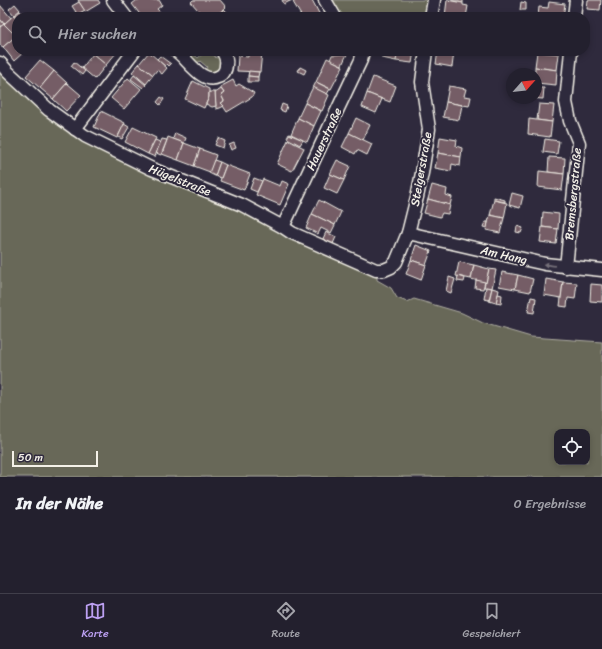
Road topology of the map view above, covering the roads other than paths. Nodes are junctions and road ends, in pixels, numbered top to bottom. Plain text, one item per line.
1 (113, 0) edge
2 (326, 0) edge
3 (434, 0) edge
4 (576, 0) edge
5 (122, 12) edge
6 (332, 12) edge
7 (432, 12) edge
8 (575, 12) edge
9 (130, 56) edge
10 (183, 56) edge
11 (225, 56) edge
12 (362, 56) edge
13 (425, 56) edge
14 (571, 56) edge
15 (0, 63) edge
16 (75, 129) junction
17 (283, 227) junction
18 (408, 233) junction
19 (566, 267) junction
20 (376, 270) joint
21 (602, 270) edge

1 - 5 street
2 - 6 street
3 - 7 street
4 - 8 street
9 - 16 street
10 - 11 street
12 - 17 street, Hauerstraße
13 - 18 street, Steigerstraße
14 - 19 street, Bremsbergstraße
15 - 16 street, Hügelstraße
16 - 17 street, Hügelstraße
17 - 20 street, Hügelstraße
19 -> 18 street, Am Hang
18 - 20 street, Steigerstraße
19 - 21 street, Am Hang

